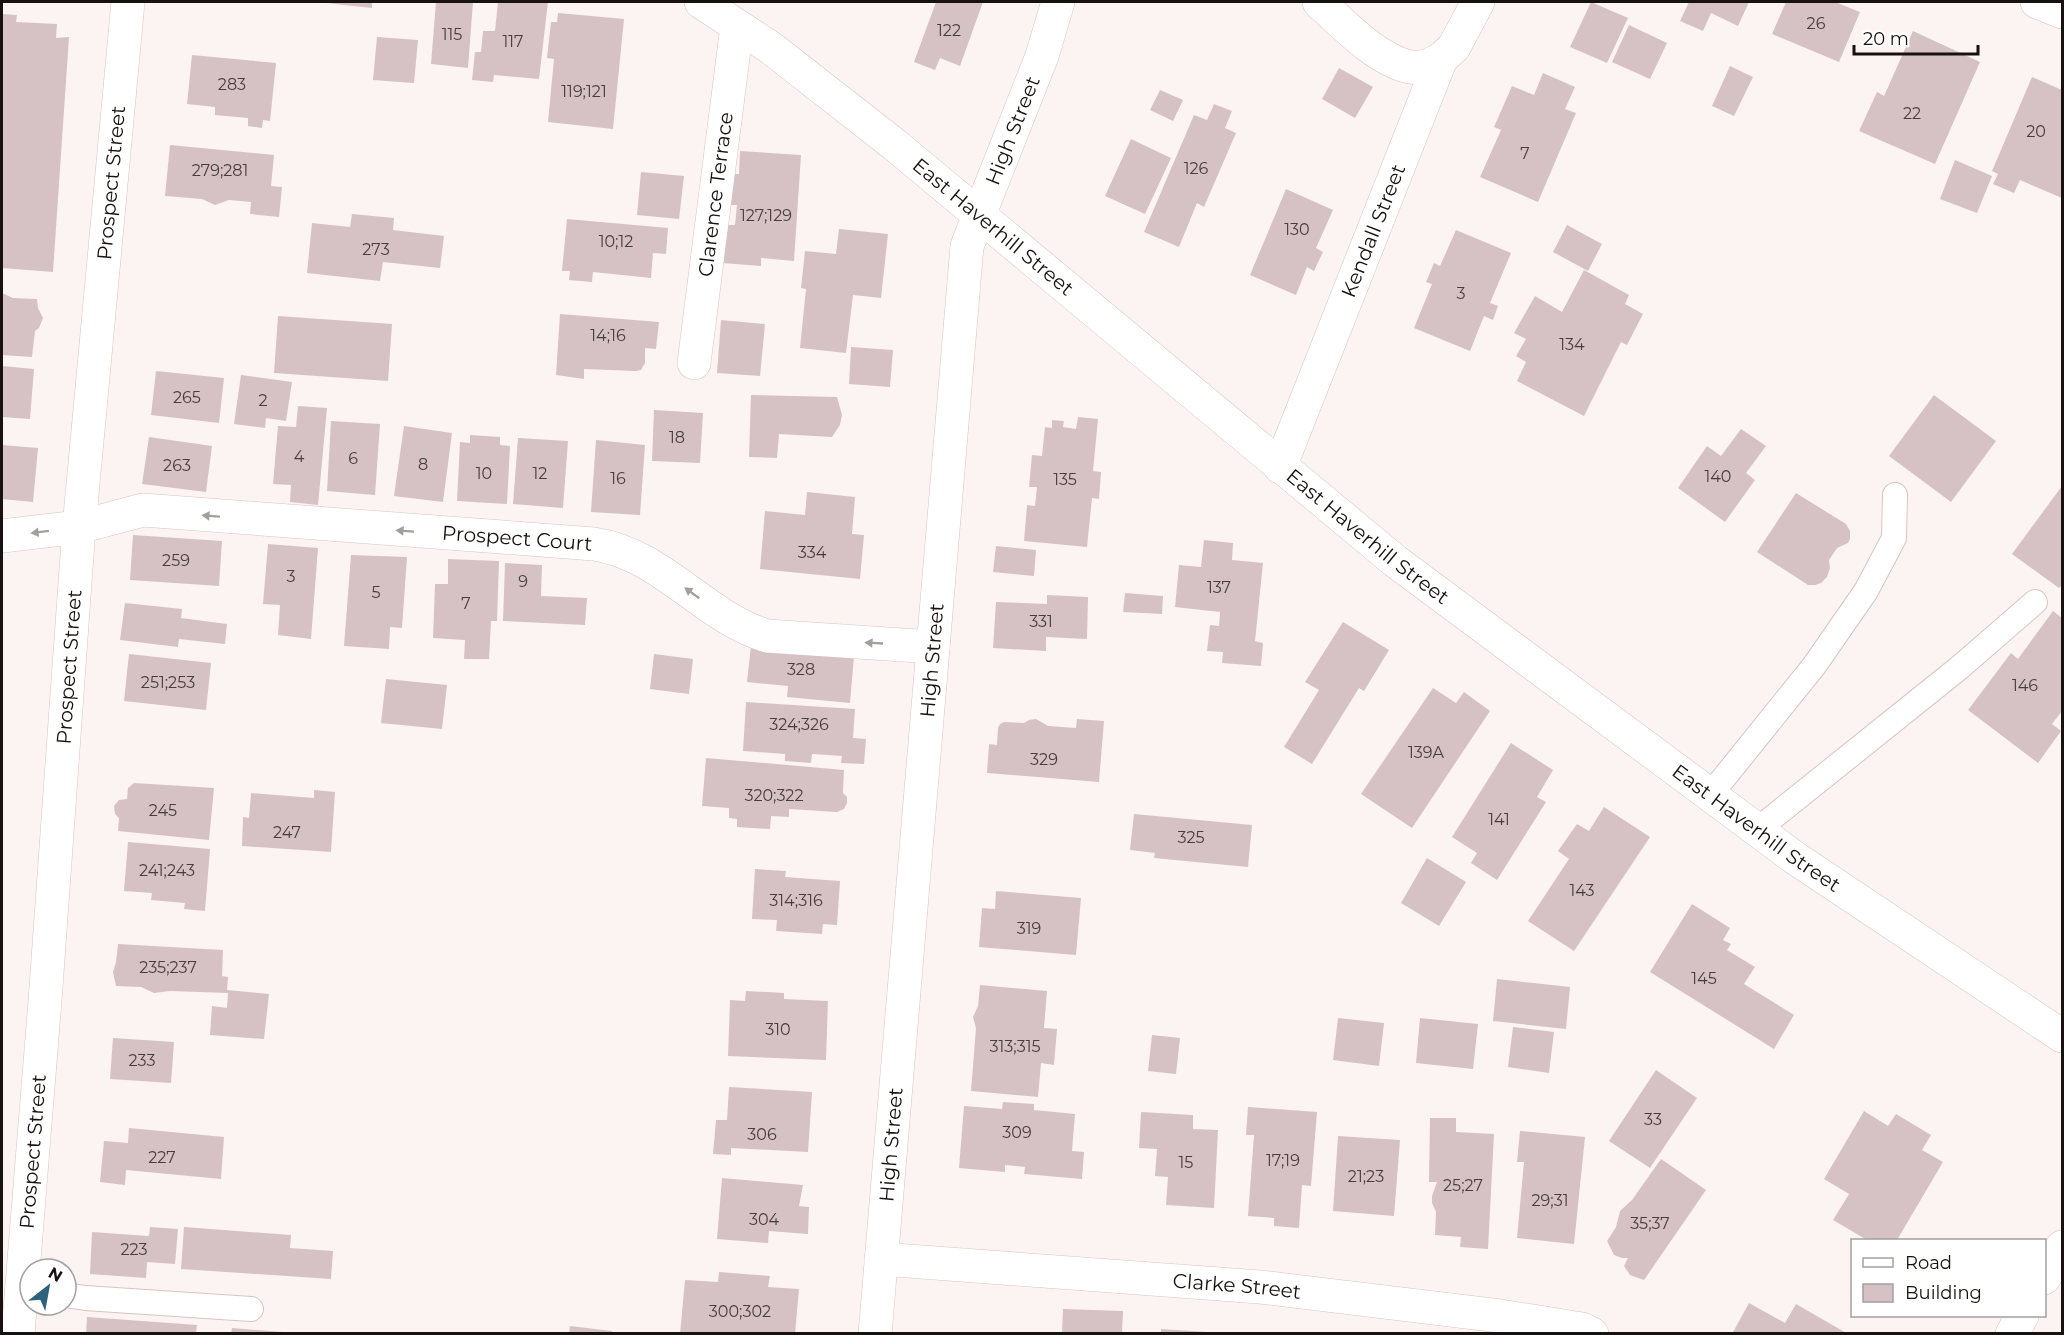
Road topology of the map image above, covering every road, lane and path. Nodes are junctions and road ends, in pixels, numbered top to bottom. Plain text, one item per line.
1 (128, 2) edge
2 (701, 2) edge
3 (1058, 2) edge
4 (1319, 2) edge
5 (1478, 2) edge
6 (2037, 2) edge
7 (2062, 12) edge
8 (737, 26) junction
9 (1441, 59) junction
10 (979, 215) junction
11 (694, 363) dead end
12 (1280, 467) junction
13 (1895, 495) dead end
14 (79, 527) junction
15 (2, 536) edge
16 (2035, 602) dead end
17 (933, 646) junction
18 (1710, 795) junction
19 (1757, 830) junction
20 (2062, 1036) edge
21 (2062, 1247) edge
22 (28, 1257) edge
23 (881, 1259) junction
24 (2046, 1275) edge
25 (78, 1297) edge
26 (251, 1310) dead end
27 (21, 1317) edge
28 (2021, 1317) edge
29 (18, 1334) edge
30 (874, 1334) edge
31 (1592, 1334) edge
32 (2012, 1334) edge

1 - 14 street, Prospect Street
2 - 8 street, East Haverhill Street
3 - 10 street, High Street
4 - 9 street
5 - 9 street, Kendall Street
6 - 7 street
8 - 10 street, East Haverhill Street
8 - 11 street, Clarence Terrace
9 - 12 street, Kendall Street
10 - 12 street, East Haverhill Street
10 - 17 street, High Street
12 - 18 street, East Haverhill Street
13 - 18 lane
14 -> 15 street, Prospect Court
17 -> 14 street, Prospect Court
14 - 22 street, Prospect Street
16 - 19 lane
17 - 23 street, High Street
18 - 19 street, East Haverhill Street
19 - 20 street, East Haverhill Street
21 - 24 street
23 - 30 street, High Street
23 - 31 street, Clarke Street
25 - 26 lane
27 - 29 street, Prospect Street
28 - 32 street

